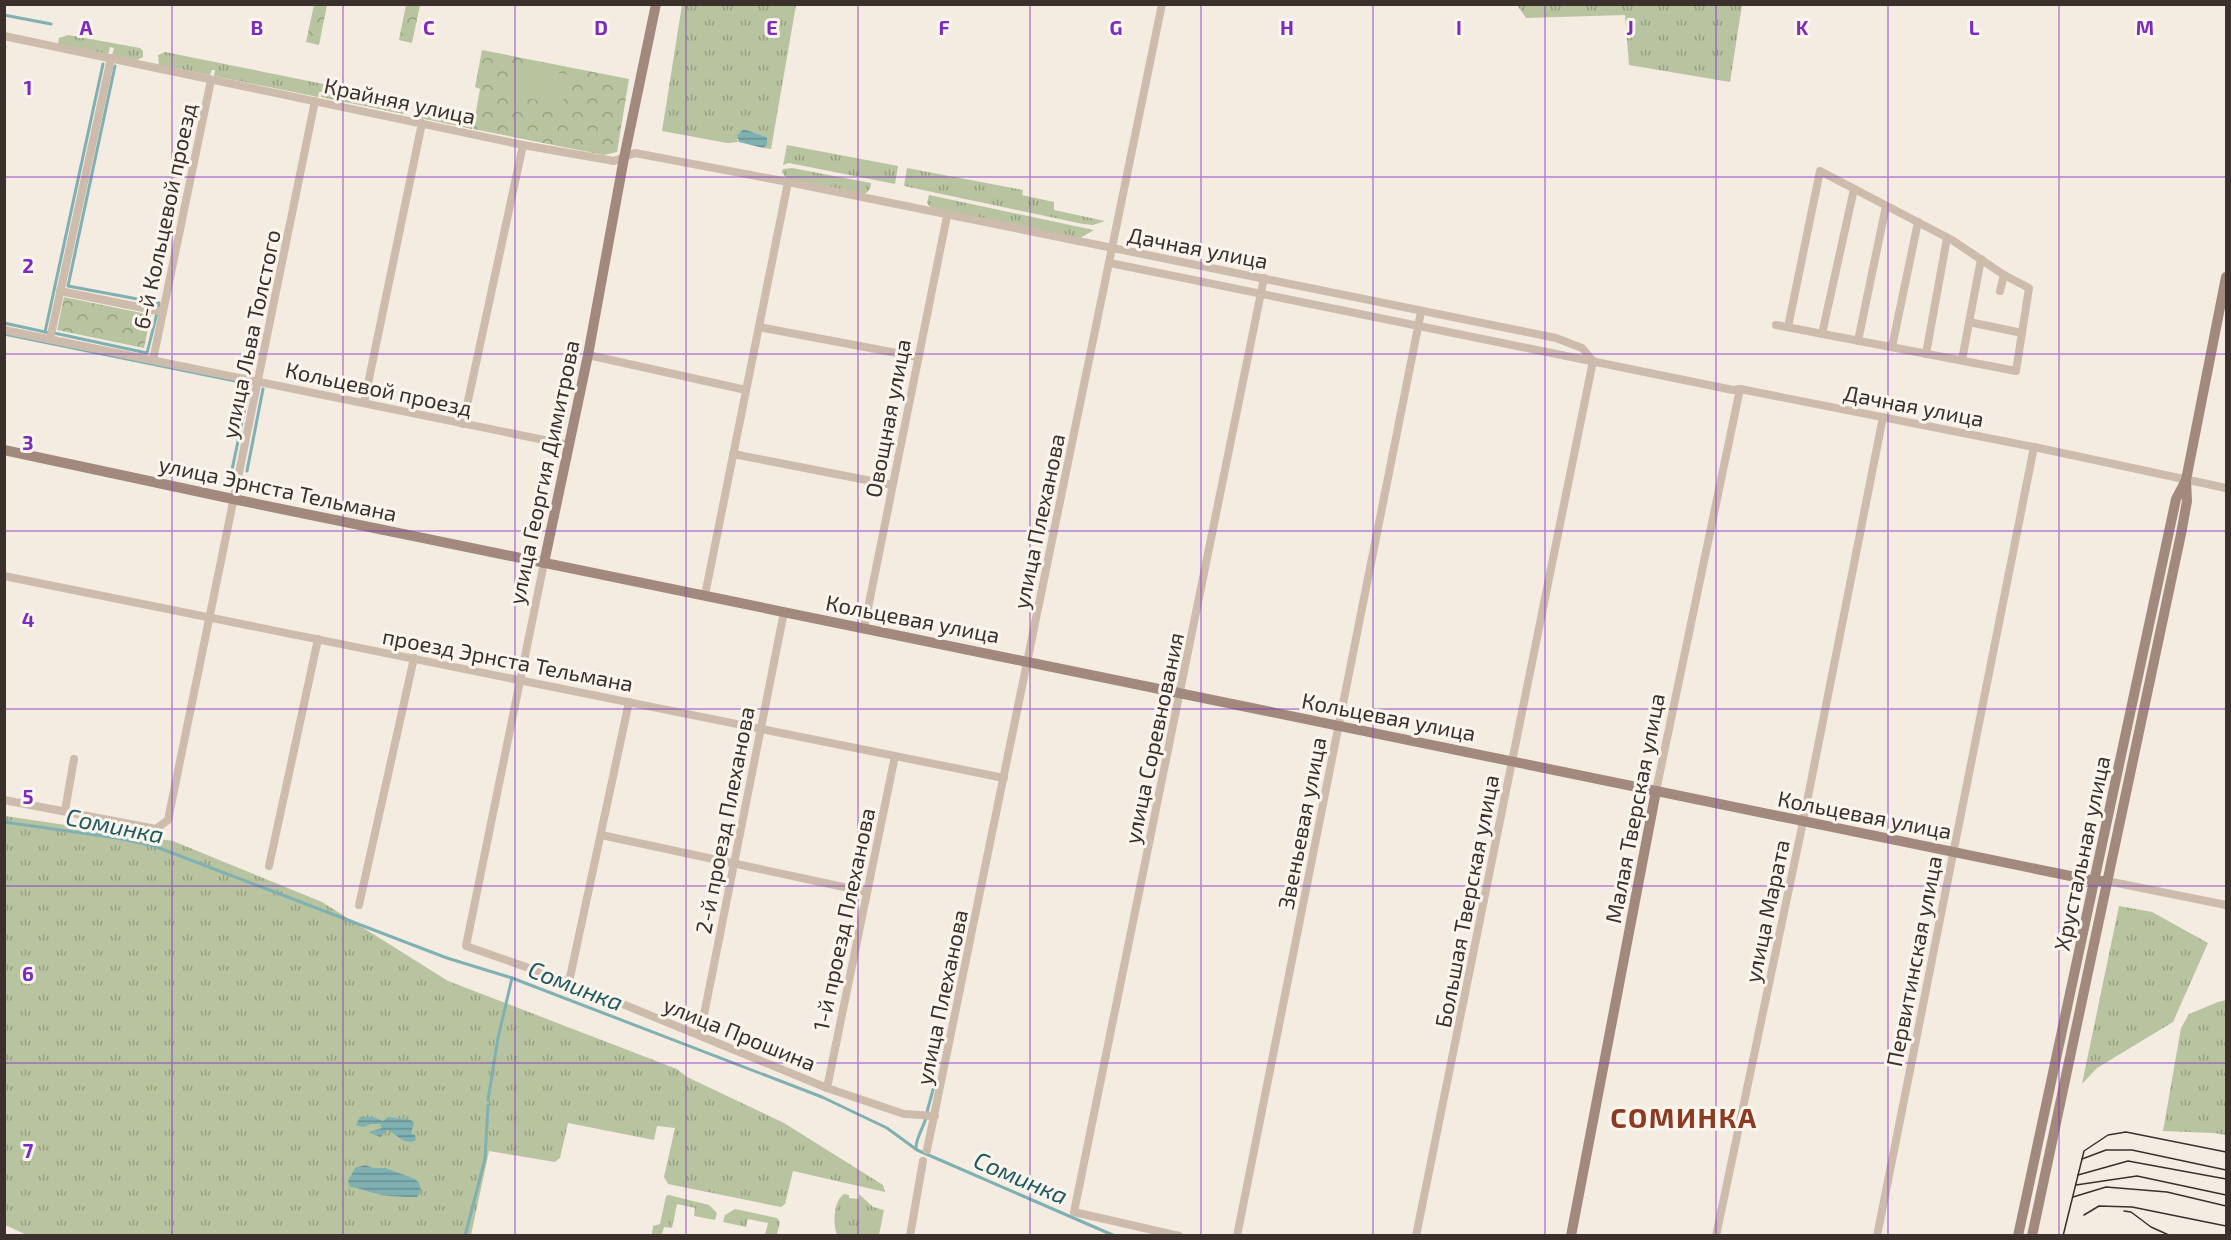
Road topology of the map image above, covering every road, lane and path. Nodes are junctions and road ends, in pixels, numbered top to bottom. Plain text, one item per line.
1 (656, 4) edge
2 (1162, 4) edge
3 (4, 36) edge
4 (111, 58) junction
5 (211, 80) junction
6 (315, 101) junction
7 (422, 123) junction
8 (523, 145) junction
9 (624, 158) junction
10 (788, 182) junction
11 (1854, 189) junction
12 (1886, 206) junction
13 (947, 216) junction
14 (1918, 222) junction
15 (1947, 238) junction
16 (1112, 248) junction
17 (1981, 260) junction
18 (1110, 263) junction
19 (2004, 275) junction
20 (2226, 277) edge
21 (1264, 278) junction
22 (60, 291) junction
23 (2000, 291) dead end
24 (1261, 294) junction
25 (163, 312) junction
26 (1421, 312) junction
27 (1969, 322) junction
28 (1776, 325) dead end
29 (1418, 326) junction
30 (759, 327) junction
31 (1788, 327) junction
32 (4, 330) edge
33 (2022, 333) junction
34 (1822, 334) junction
35 (50, 339) junction
36 (1858, 340) junction
37 (1892, 347) junction
38 (1926, 354) junction
39 (588, 356) junction
40 (918, 357) junction
41 (153, 360) junction
42 (1962, 360) junction
43 (1593, 361) junction
44 (259, 382) junction
45 (1740, 389) junction
46 (746, 390) junction
47 (364, 403) junction
48 (1883, 417) junction
49 (463, 424) junction
50 (569, 445) junction
51 (2034, 447) junction
52 (4, 450) edge
53 (733, 454) junction
54 (2186, 480) junction
55 (892, 485) junction
56 (2226, 488) edge
57 (233, 499) junction
58 (544, 563) junction
59 (4, 576) edge
60 (705, 595) junction
61 (784, 612) junction
62 (210, 616) junction
63 (864, 628) junction
64 (318, 639) junction
65 (414, 658) junction
66 (1028, 661) junction
67 (520, 680) junction
68 (1180, 693) junction
69 (629, 702) junction
70 (1339, 726) junction
71 (761, 728) junction
72 (895, 756) junction
73 (74, 759) dead end
74 (1512, 760) junction
75 (1004, 778) junction
76 (1656, 790) junction
77 (4, 800) edge
78 (65, 811) junction
79 (1803, 822) junction
80 (601, 835) junction
81 (1953, 852) junction
82 (734, 864) junction
83 (269, 866) dead end
84 (2095, 881) junction
85 (2107, 881) junction
86 (867, 892) junction
87 (2226, 904) edge
88 (359, 905) dead end
89 (466, 946) joint
90 (569, 982) junction
91 (700, 1035) junction
92 (827, 1088) junction
93 (935, 1116) junction
94 (927, 1150) dead end
95 (923, 1161) dead end
96 (910, 1236) edge
97 (1179, 1236) edge
98 (1237, 1236) edge
99 (1416, 1236) edge
100 (1571, 1236) edge
101 (1716, 1236) edge
102 (1877, 1236) edge
103 (2018, 1236) edge
104 (2032, 1236) edge

1 - 9 main road, улица Георгия Димитрова
2 - 16 street, улица Плеханова
3 - 4 street, Крайняя улица
4 - 5 street, Крайняя улица
4 - 22 street
5 - 6 street, Крайняя улица
5 - 25 street, 6-й Кольцевой проезд
6 - 7 street, Крайняя улица
6 - 44 street, улица Льва Толстого
7 - 8 street, Крайняя улица
7 - 47 street
8 - 9 street, Крайняя улица
8 - 49 street
9 - 10 street, Крайняя улица
9 - 39 main road, улица Георгия Димитрова
10 - 13 street, Дачная улица
10 - 30 street
11 - 12 street
11 - 31 street
11 - 34 street
12 - 14 street
12 - 36 street
13 - 16 street, Дачная улица
13 - 40 street, Овощная улица
14 - 15 street
14 - 37 street
15 - 17 street
15 - 38 street
16 - 18 street, улица Плеханова
16 - 21 street, Дачная улица
17 - 19 street
17 - 27 street
18 - 24 street, Дачная улица
18 - 66 street, улица Плеханова
19 - 23 street
19 - 33 street
20 - 54 main road, Хрустальная улица
21 - 24 street, улица Соревнования
21 - 26 street, Дачная улица
22 - 25 street
22 - 35 street
24 - 29 street, Дачная улица
24 - 68 street, улица Соревнования
25 - 41 street, 6-й Кольцевой проезд
26 - 29 street, Звеньевая улица
26 - 43 street, Дачная улица
27 - 33 street
27 - 42 street
28 - 31 street
29 - 43 street, Дачная улица
29 - 70 street, Звеньевая улица
30 - 40 street
30 - 46 street
31 - 34 street
32 - 35 street, Кольцевой проезд
33 - 42 street
34 - 36 street
35 - 41 street, Кольцевой проезд
36 - 37 street
37 - 38 street
38 - 42 street
39 - 46 street
39 - 50 main road, улица Георгия Димитрова
40 - 55 street, Овощная улица
41 - 44 street, Кольцевой проезд
43 - 45 street, Дачная улица
43 - 74 street, Большая Тверская улица
44 - 47 street, Кольцевой проезд
44 - 57 street, улица Льва Толстого
45 - 48 street, Дачная улица
45 - 76 street, Малая Тверская улица
46 - 53 street
47 - 49 street, Кольцевой проезд
48 - 51 street, Дачная улица
48 - 79 street, улица Марата
49 - 50 street, Кольцевой проезд
50 - 58 main road, улица Георгия Димитрова
51 - 54 street, Дачная улица
51 - 81 street, Первитинская улица
52 - 57 main road, улица Эрнста Тельмана
53 - 55 street
53 - 60 street
54 - 56 street, Дачная улица
54 - 84 main road, Хрустальная улица
54 - 85 main road, Хрустальная улица
55 - 63 street, Овощная улица
57 - 58 main road, улица Эрнста Тельмана
57 - 62 street, улица Льва Толстого
58 - 60 main road, Кольцевая улица
58 - 67 street, улица Георгия Димитрова
59 - 62 street, проезд Эрнста Тельмана
60 - 61 main road, Кольцевая улица
61 - 63 main road, Кольцевая улица
61 - 71 street, 2-й проезд Плеханова
62 - 64 street, проезд Эрнста Тельмана
62 - 78 street, улица Льва Толстого
63 - 66 main road, Кольцевая улица
64 - 65 street, проезд Эрнста Тельмана
64 - 83 street
65 - 67 street, проезд Эрнста Тельмана
65 - 88 street
66 - 68 main road, Кольцевая улица
66 - 75 street, улица Плеханова
67 - 69 street, проезд Эрнста Тельмана
67 - 89 street, улица Георгия Димитрова
68 - 70 main road, Кольцевая улица
68 - 97 street, улица Соревнования
69 - 71 street, проезд Эрнста Тельмана
69 - 80 street
70 - 74 main road, Кольцевая улица
70 - 98 street, Звеньевая улица
71 - 72 street, проезд Эрнста Тельмана
71 - 82 street, 2-й проезд Плеханова
72 - 75 street, проезд Эрнста Тельмана
72 - 86 street, 1-й проезд Плеханова
73 - 78 street
74 - 76 main road, Кольцевая улица
74 - 99 street, Большая Тверская улица
75 - 93 street, улица Плеханова
76 - 79 main road, Кольцевая улица
76 - 100 main road, Малая Тверская улица
77 - 78 street
79 - 81 main road, Кольцевая улица
79 - 101 street, улица Марата
80 - 82 street
80 - 90 street
81 - 84 main road, Кольцевая улица
81 - 102 street, Первитинская улица
82 - 86 street
82 - 91 street, 2-й проезд Плеханова
84 - 85 main road, Кольцевая улица
84 - 103 main road, Хрустальная улица
85 - 87 street, Кольцевая улица
85 - 104 main road, Хрустальная улица
86 - 92 street, 1-й проезд Плеханова
89 - 90 street, улица Прошина
90 - 91 street, улица Прошина
91 - 92 street, улица Прошина
92 - 93 street, улица Прошина
93 - 94 street, улица Плеханова
95 - 96 street

